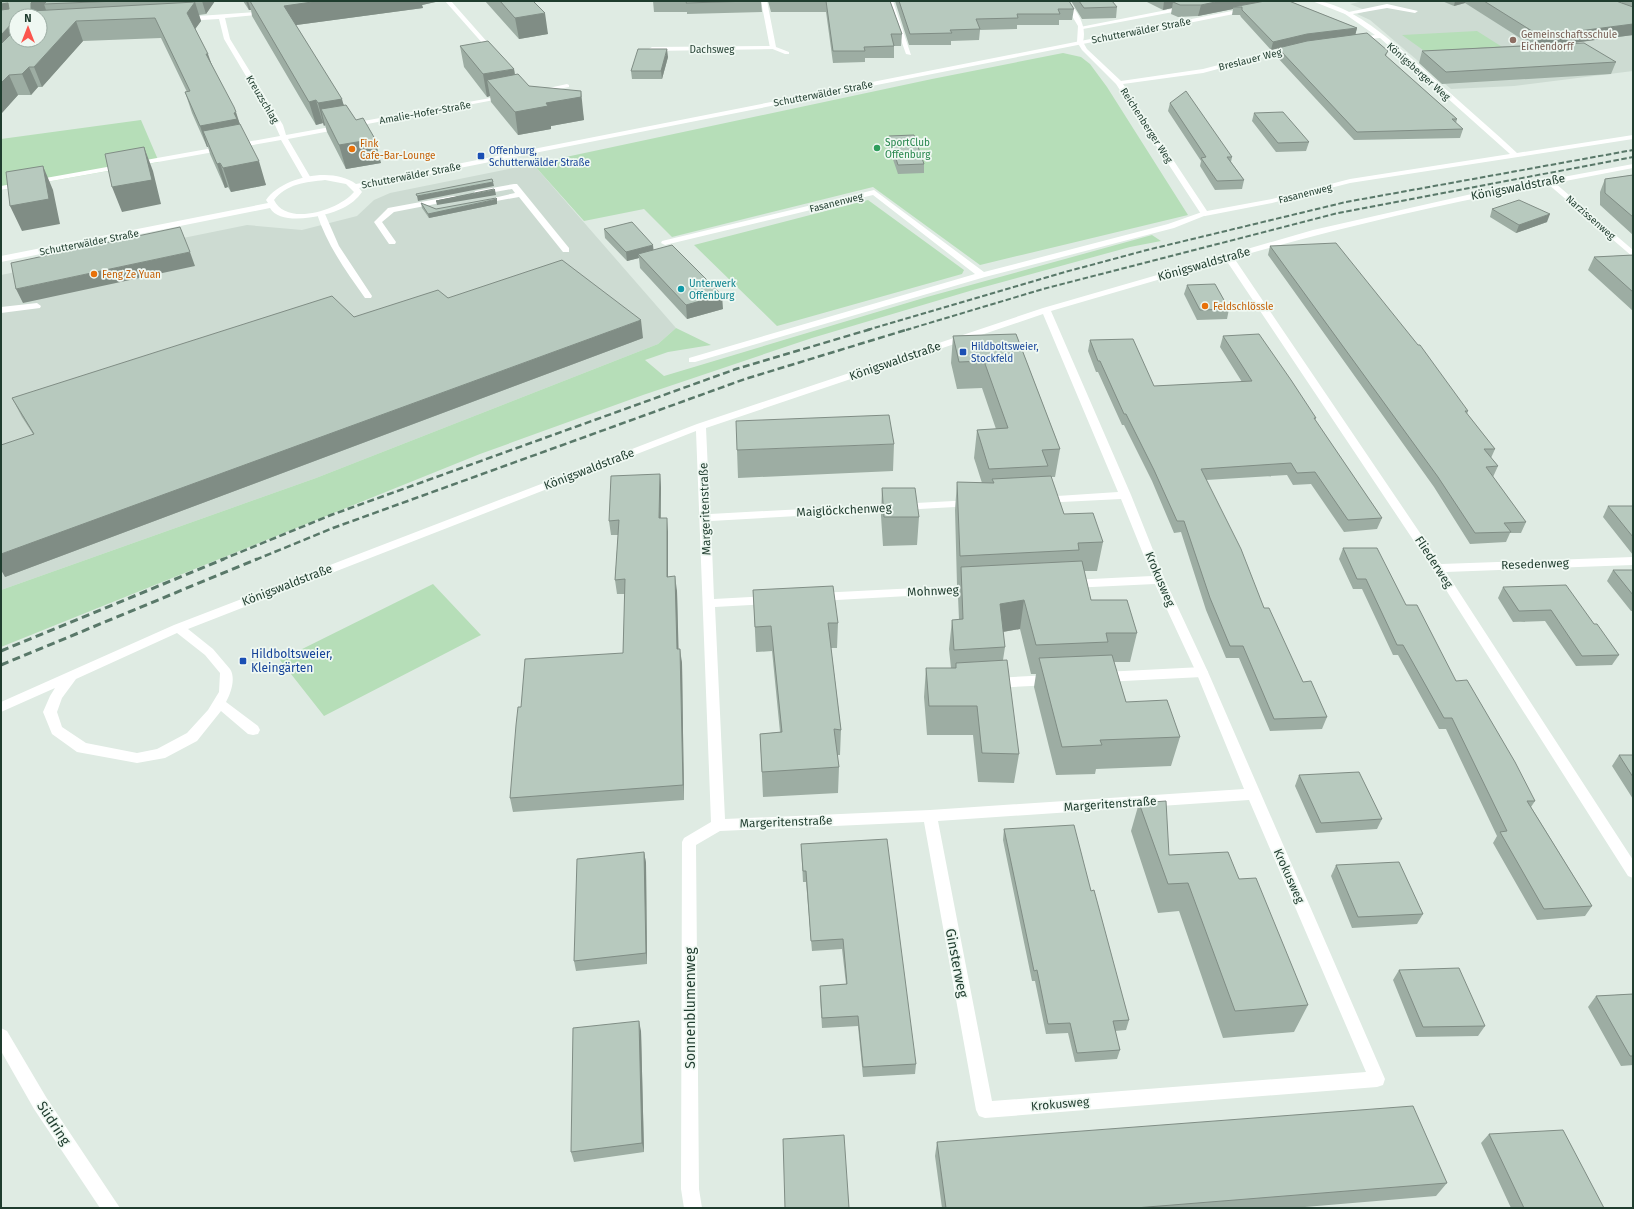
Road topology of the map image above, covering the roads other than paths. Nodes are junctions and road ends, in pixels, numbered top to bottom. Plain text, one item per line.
1 (448, 1) edge
2 (764, 1) edge
3 (890, 1) edge
4 (1066, 1) edge
5 (1315, 1) edge
6 (1196, 7) edge
7 (1252, 9) edge
8 (274, 11) edge
9 (1415, 11) dead end
10 (1347, 13) junction
11 (222, 18) junction
12 (175, 19) edge
13 (1083, 28) junction
14 (1381, 36) junction
15 (1351, 40) edge
16 (1080, 42) junction
17 (1298, 47) edge
18 (773, 48) junction
19 (652, 49) edge
20 (787, 53) dead end
21 (909, 54) edge
22 (496, 55) edge
23 (1119, 82) junction
24 (567, 86) dead end
25 (529, 93) edge
26 (514, 96) edge
27 (1633, 137) edge
28 (284, 138) junction
29 (1514, 154) junction
30 (1633, 166) edge
31 (308, 180) junction
32 (1549, 181) junction
33 (356, 186) junction
34 (1, 188) edge
35 (520, 194) junction
36 (474, 203) edge
37 (423, 204) junction
38 (271, 205) junction
39 (437, 210) edge
40 (321, 214) junction
41 (1205, 214) junction
42 (392, 242) dead end
43 (665, 243) dead end
44 (566, 250) dead end
45 (1633, 254) edge
46 (1228, 256) junction
47 (1, 259) edge
48 (982, 275) junction
49 (368, 296) dead end
50 (37, 306) edge
51 (1, 310) edge
52 (1046, 310) junction
53 (692, 360) dead end
54 (702, 426) junction
55 (1126, 495) junction
56 (1030, 500) edge
57 (983, 503) edge
58 (706, 518) junction
59 (1633, 561) edge
60 (1438, 568) junction
61 (1159, 580) junction
62 (1056, 585) edge
63 (985, 589) edge
64 (811, 598) edge
65 (779, 599) edge
66 (708, 603) junction
67 (178, 628) junction
68 (89, 668) junction
69 (1202, 672) junction
70 (1091, 678) edge
71 (1067, 679) edge
72 (980, 683) edge
73 (219, 703) junction
74 (1, 707) edge
75 (253, 730) dead end
76 (1253, 794) junction
77 (930, 816) junction
78 (718, 825) junction
79 (1633, 872) edge
80 (1, 1036) edge
81 (985, 1110) joint
82 (111, 1208) edge
83 (693, 1208) edge

1 - 22 street
2 - 18 street
3 - 21 street
4 - 13 street
5 - 10 street, Königsberger Weg
6 - 13 street
7 - 16 street, Schutterwälder Straße
8 - 11 street
9 - 10 street
10 - 14 street, Königsberger Weg
11 - 12 street
11 - 28 street, Kreuzschlag
13 - 16 street
14 - 15 street
14 - 29 street, Königsberger Weg
16 - 23 street, Reichenberger Weg
16 - 33 street, Schutterwälder Straße
17 - 23 street, Breslauer Weg
18 - 19 street, Dachsweg
18 - 20 street, Dachsweg
23 - 41 street, Reichenberger Weg
24 - 25 street
26 - 28 street, Amalie-Hofer-Straße
27 - 29 street, Fasanenweg
28 - 31 street, Kreuzschlag
28 - 34 street, Amalie-Hofer-Straße
29 - 41 street, Fasanenweg
30 - 32 street, Königswaldstraße
31 - 33 street
31 - 38 street
32 - 45 street, Narzissenweg
32 - 46 street, Königswaldstraße
33 - 40 street
35 - 36 street
35 - 37 street
35 - 44 street
37 - 39 street
37 - 42 street
38 - 40 street
38 - 47 street, Schutterwälder Straße
40 - 49 street
41 - 48 street, Fasanenweg
43 - 48 street, Fasanenweg
46 - 52 street, Königswaldstraße
46 - 60 street, Fliederweg
48 - 53 street, Fasanenweg
50 - 51 street
52 - 54 street, Königswaldstraße
52 - 55 street, Krokusweg
54 - 58 street, Margeritenstraße
54 - 67 street, Königswaldstraße
55 - 56 street
55 - 61 street, Krokusweg
57 - 58 street, Maiglöckchenweg
58 - 66 street, Margeritenstraße
59 - 60 street, Resedenweg
60 - 79 street, Fliederweg
61 - 62 street
61 - 69 street, Krokusweg
63 - 64 street, Mohnweg
65 - 66 street
66 - 78 street, Margeritenstraße
67 - 68 street, Königswaldstraße
67 - 73 street, Königswaldstraße
68 - 73 street, Königswaldstraße
68 - 74 street, Königswaldstraße
69 - 70 street
69 - 76 street, Krokusweg
71 - 72 street
73 - 75 street
76 - 77 street, Margeritenstraße
76 - 81 street, Krokusweg
77 - 78 street, Margeritenstraße
77 - 81 street, Ginsterweg
78 - 83 street, Sonnenblumenweg
80 - 82 street, Südring

